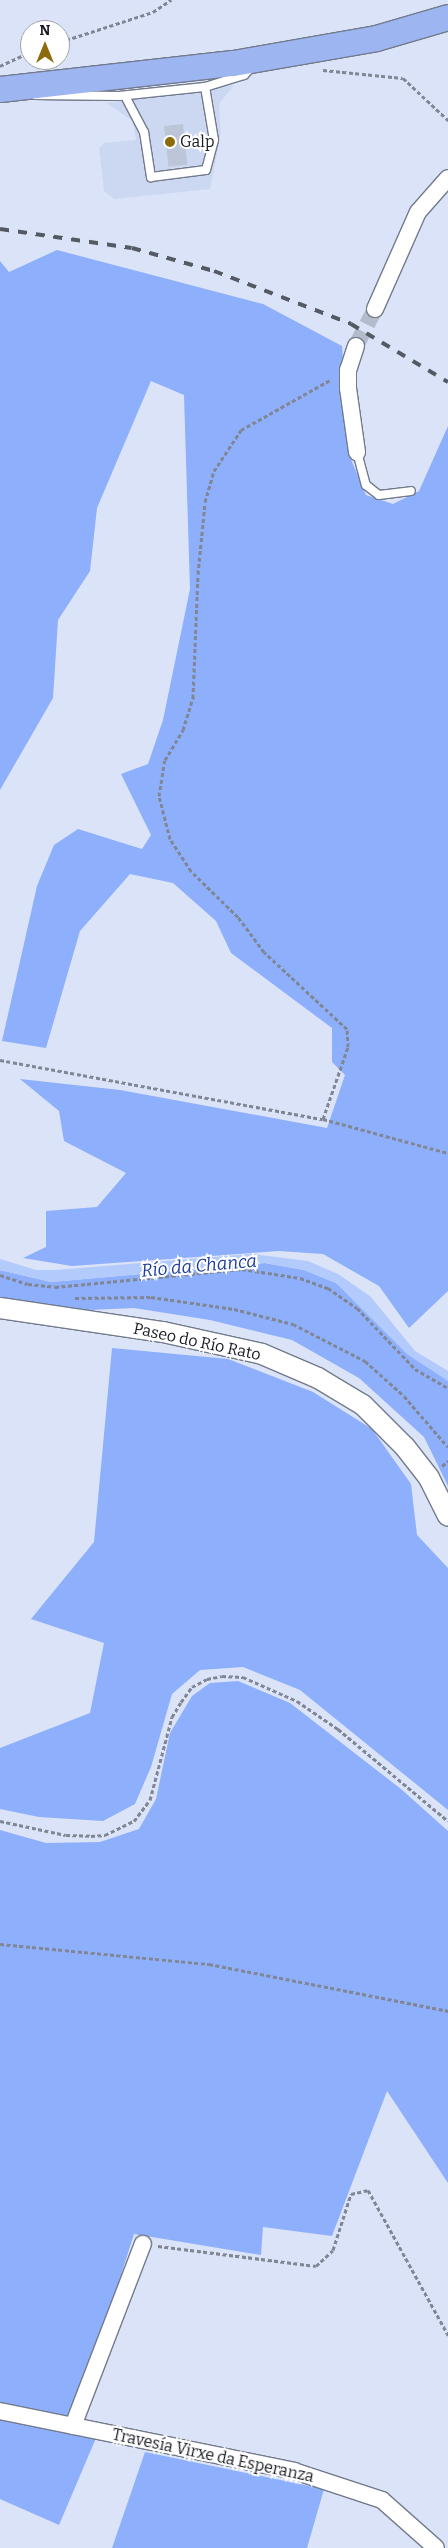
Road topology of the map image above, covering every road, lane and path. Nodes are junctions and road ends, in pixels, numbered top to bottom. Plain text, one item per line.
1 (171, 0) edge
2 (448, 17) edge
3 (70, 39) edge
4 (258, 58) junction
5 (20, 62) edge
6 (321, 69) dead end
7 (1, 81) edge
8 (205, 87) junction
9 (126, 96) junction
10 (448, 120) edge
11 (448, 178) edge
12 (375, 309) tunnel mouth
13 (356, 346) tunnel mouth
14 (348, 370) junction
15 (357, 452) joint
16 (411, 491) dead end
17 (0, 1060) edge
18 (323, 1119) junction
19 (448, 1153) edge
20 (0, 1275) edge
21 (0, 1308) edge
22 (448, 1388) edge
23 (448, 1516) edge
24 (0, 1821) edge
25 (448, 1821) edge
26 (0, 1944) edge
27 (448, 2011) edge
28 (143, 2244) joint
29 (448, 2335) edge
30 (0, 2411) edge
31 (72, 2426) junction
32 (436, 2548) edge

1 - 3 path
2 - 4 main road
4 - 7 main road
4 - 8 lane
5 - 7 path
6 - 10 path
7 - 9 lane
8 - 9 lane
8 - 9 lane
11 - 12 street
13 - 14 street
14 - 15 street
14 - 18 path
15 - 16 lane
17 - 18 path
18 - 19 path
20 - 22 path
21 - 23 street, Paseo do Río Rato
24 - 25 path
26 - 27 path
28 - 29 path
28 - 31 street
30 - 31 street, Travesía Virxe da Esperanza
31 - 32 street, Travesía Virxe da Esperanza

